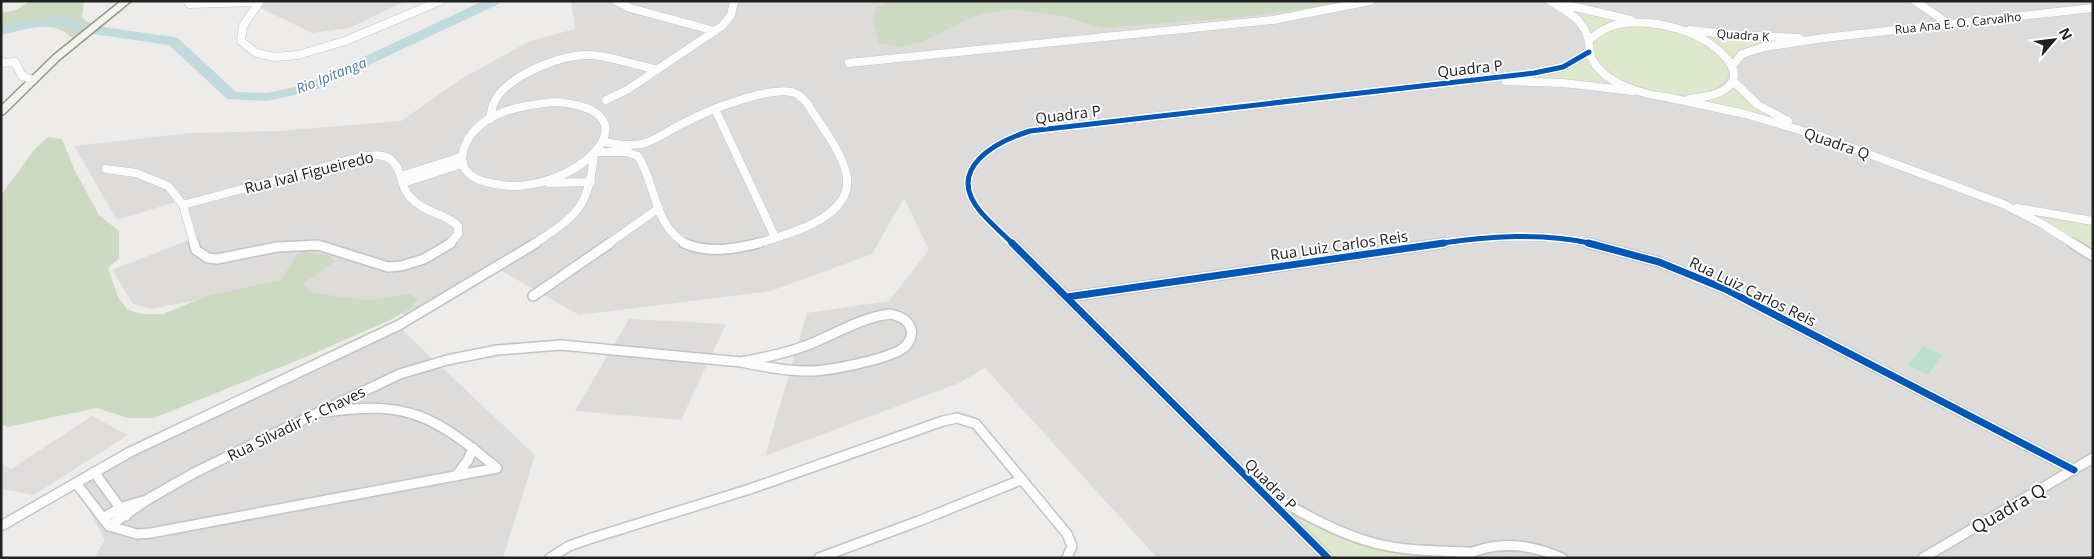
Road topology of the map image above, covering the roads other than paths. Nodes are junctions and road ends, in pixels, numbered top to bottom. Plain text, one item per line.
1 (127, 1) edge
2 (440, 1) edge
3 (616, 1) edge
4 (734, 1) edge
5 (1370, 1) edge
6 (1552, 1) edge
7 (1915, 1) edge
8 (188, 2) edge
9 (260, 2) edge
10 (2091, 9) edge
11 (1643, 23) junction
12 (1949, 24) junction
13 (1663, 26) junction
14 (715, 31) junction
15 (1824, 38) junction
16 (1589, 40) junction
17 (1589, 52) junction
18 (1, 63) edge
19 (850, 63) dead end
20 (1732, 66) junction
21 (657, 70) junction
22 (33, 80) junction
23 (1476, 81) junction
24 (1733, 81) junction
25 (1651, 94) junction
26 (1666, 97) junction
27 (606, 100) dead end
28 (493, 102) junction
29 (715, 109) junction
30 (512, 110) junction
31 (1, 112) edge
32 (490, 119) junction
33 (1820, 136) junction
34 (604, 142) junction
35 (644, 143) junction
36 (595, 153) junction
37 (638, 156) junction
38 (462, 161) junction
39 (106, 168) dead end
40 (402, 179) junction
41 (591, 182) junction
42 (536, 184) junction
43 (2003, 204) junction
44 (183, 205) junction
45 (661, 212) junction
46 (2093, 221) edge
47 (775, 238) junction
48 (2093, 256) edge
49 (534, 296) dead end
50 (1066, 297) junction
51 (786, 353) junction
52 (741, 362) junction
53 (785, 369) junction
54 (365, 390) junction
55 (369, 407) junction
56 (320, 413) junction
57 (473, 448) junction
58 (2093, 458) edge
59 (2074, 470) junction
60 (94, 472) junction
61 (456, 476) junction
62 (1021, 480) junction
63 (76, 483) junction
64 (1256, 486) junction
65 (150, 498) joint
66 (123, 512) junction
67 (106, 522) junction
68 (1, 526) edge
69 (126, 532) junction
70 (1465, 555) edge
71 (550, 558) edge
72 (819, 558) edge
73 (1067, 558) edge
74 (1328, 558) edge
75 (1562, 558) edge
76 (1923, 558) edge

1 - 22 main road
2 - 9 street
3 - 14 street
4 - 14 street
5 - 19 street
6 - 11 street
6 - 16 street
7 - 12 street
8 - 9 street
10 - 12 street, Rua Ana E. O. Carvalho
11 - 13 street
11 - 16 street
12 - 15 street, Rua Ana E. O. Carvalho
13 - 15 street, Quadra K
13 - 20 street
14 - 21 street
15 - 20 street
16 - 17 street
17 - 23 street, Quadra P
17 - 25 street
18 - 22 street
20 - 24 street
21 - 27 street
21 - 28 street
22 - 31 main road
23 - 25 street
23 - 50 street, Quadra P
24 - 26 street
24 - 33 street
25 - 26 street
26 - 33 street, Quadra Q
28 - 30 street
28 - 32 street
29 - 35 street
29 - 47 street
29 - 47 street
30 - 32 street
30 - 34 street
32 - 38 street
33 - 43 street, Quadra Q
34 - 35 street
34 - 36 street
35 - 37 street
36 - 37 street
36 - 41 street
36 - 42 street
37 - 45 street
38 - 40 street
38 - 42 street
39 - 44 street, Rua Ival Figueiredo
40 - 44 street, Rua Ival Figueiredo
40 - 44 street, Rua Ival Figueiredo
41 - 42 street
41 - 60 street
43 - 46 street, Quadra Q
43 - 48 street, Quadra Q
45 - 47 street
45 - 49 street
50 - 59 street, Rua Luiz Carlos Reis
50 - 64 street, Quadra P
51 - 52 street
51 - 53 street
51 - 53 street
52 - 53 street
52 - 54 street, Rua Silvadir F. Chaves
54 - 55 street
54 - 56 street, Rua Silvadir F. Chaves
55 - 56 street
55 - 57 street
56 - 65 street, Rua Silvadir F. Chaves
57 - 61 street
57 - 61 street
58 - 59 street, Quadra Q
59 - 76 street, Quadra Q
60 - 63 street
60 - 66 street
61 - 69 street
62 - 71 street
62 - 72 street
62 - 73 street
63 - 67 street
63 - 68 street
64 - 70 street
64 - 74 street, Quadra P
65 - 66 street, Rua Silvadir F. Chaves
66 - 67 street, Rua Silvadir F. Chaves
66 - 69 street
67 - 69 street
70 - 75 street

